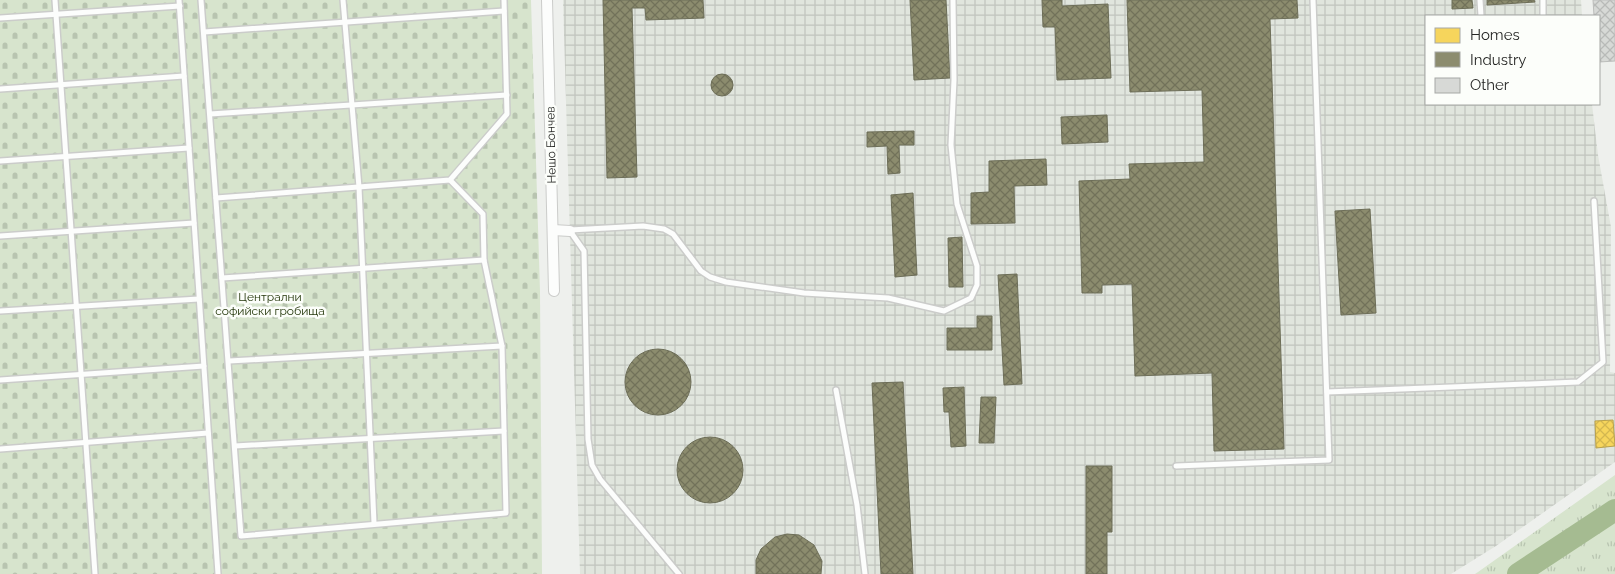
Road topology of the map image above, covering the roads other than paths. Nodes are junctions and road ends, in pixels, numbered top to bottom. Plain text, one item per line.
1 (55, 0) edge
2 (201, 0) edge
3 (344, 0) edge
4 (504, 0) edge
5 (547, 0) edge
6 (953, 0) edge
7 (1313, 0) edge
8 (1480, 0) edge
9 (1543, 0) edge
10 (179, 3) edge
11 (504, 11) junction
12 (56, 14) junction
13 (1481, 15) edge
14 (1543, 15) edge
15 (0, 18) edge
16 (345, 22) junction
17 (204, 32) junction
18 (184, 76) junction
19 (61, 85) junction
20 (0, 89) edge
21 (507, 95) junction
22 (352, 105) junction
23 (210, 114) junction
24 (189, 148) junction
25 (66, 156) junction
26 (0, 161) edge
27 (450, 180) junction
28 (359, 187) junction
29 (216, 198) junction
30 (1594, 201) dead end
31 (194, 223) junction
32 (552, 230) junction
33 (570, 230) junction
34 (71, 231) junction
35 (0, 236) edge
36 (484, 260) junction
37 (364, 267) junction
38 (222, 278) junction
39 (554, 291) dead end
40 (199, 299) junction
41 (76, 306) junction
42 (0, 311) edge
43 (502, 346) junction
44 (368, 353) junction
45 (228, 360) junction
46 (204, 366) junction
47 (81, 374) junction
48 (0, 380) edge
49 (836, 390) dead end
50 (1327, 392) junction
51 (504, 430) junction
52 (208, 433) junction
53 (371, 438) junction
54 (85, 442) junction
55 (235, 446) junction
56 (0, 449) edge
57 (1176, 466) dead end
58 (374, 523) junction
59 (94, 574) edge
60 (218, 574) edge
61 (679, 574) edge
62 (865, 574) edge

1 - 12 lane
2 - 17 lane
3 - 16 lane
4 - 11 lane
5 - 32 street, Нешо Бончев
6 - 33 lane
7 - 50 lane
8 - 13 lane
9 - 14 lane
10 - 12 lane
10 - 18 lane
11 - 16 lane
11 - 21 lane
12 - 15 lane
12 - 19 lane
16 - 17 lane
16 - 22 lane
17 - 23 lane
18 - 19 lane
18 - 24 lane
19 - 20 lane
19 - 25 lane
21 - 22 lane
21 - 27 lane
22 - 23 lane
22 - 28 lane
23 - 29 lane
24 - 25 lane
24 - 31 lane
25 - 26 lane
25 - 34 lane
27 - 28 lane
27 - 36 lane
28 - 29 lane
28 - 37 lane
29 - 38 lane
30 - 50 lane
31 - 34 lane
31 - 40 lane
32 - 33 street
32 - 39 street, Нешо Бончев
33 - 61 lane
34 - 35 lane
34 - 41 lane
36 - 37 lane
36 - 43 lane
37 - 38 lane
37 - 44 lane
38 - 45 lane
40 - 41 lane
40 - 46 lane
41 - 42 lane
41 - 47 lane
43 - 44 lane
43 - 51 lane
44 - 45 lane
44 - 53 lane
45 - 55 lane
46 - 47 lane
46 - 52 lane
47 - 48 lane
47 - 54 lane
49 - 62 lane
50 - 57 lane
51 - 53 lane
51 - 58 lane
52 - 54 lane
52 - 60 lane
53 - 55 lane
53 - 58 lane
54 - 56 lane
54 - 59 lane
55 - 58 lane

